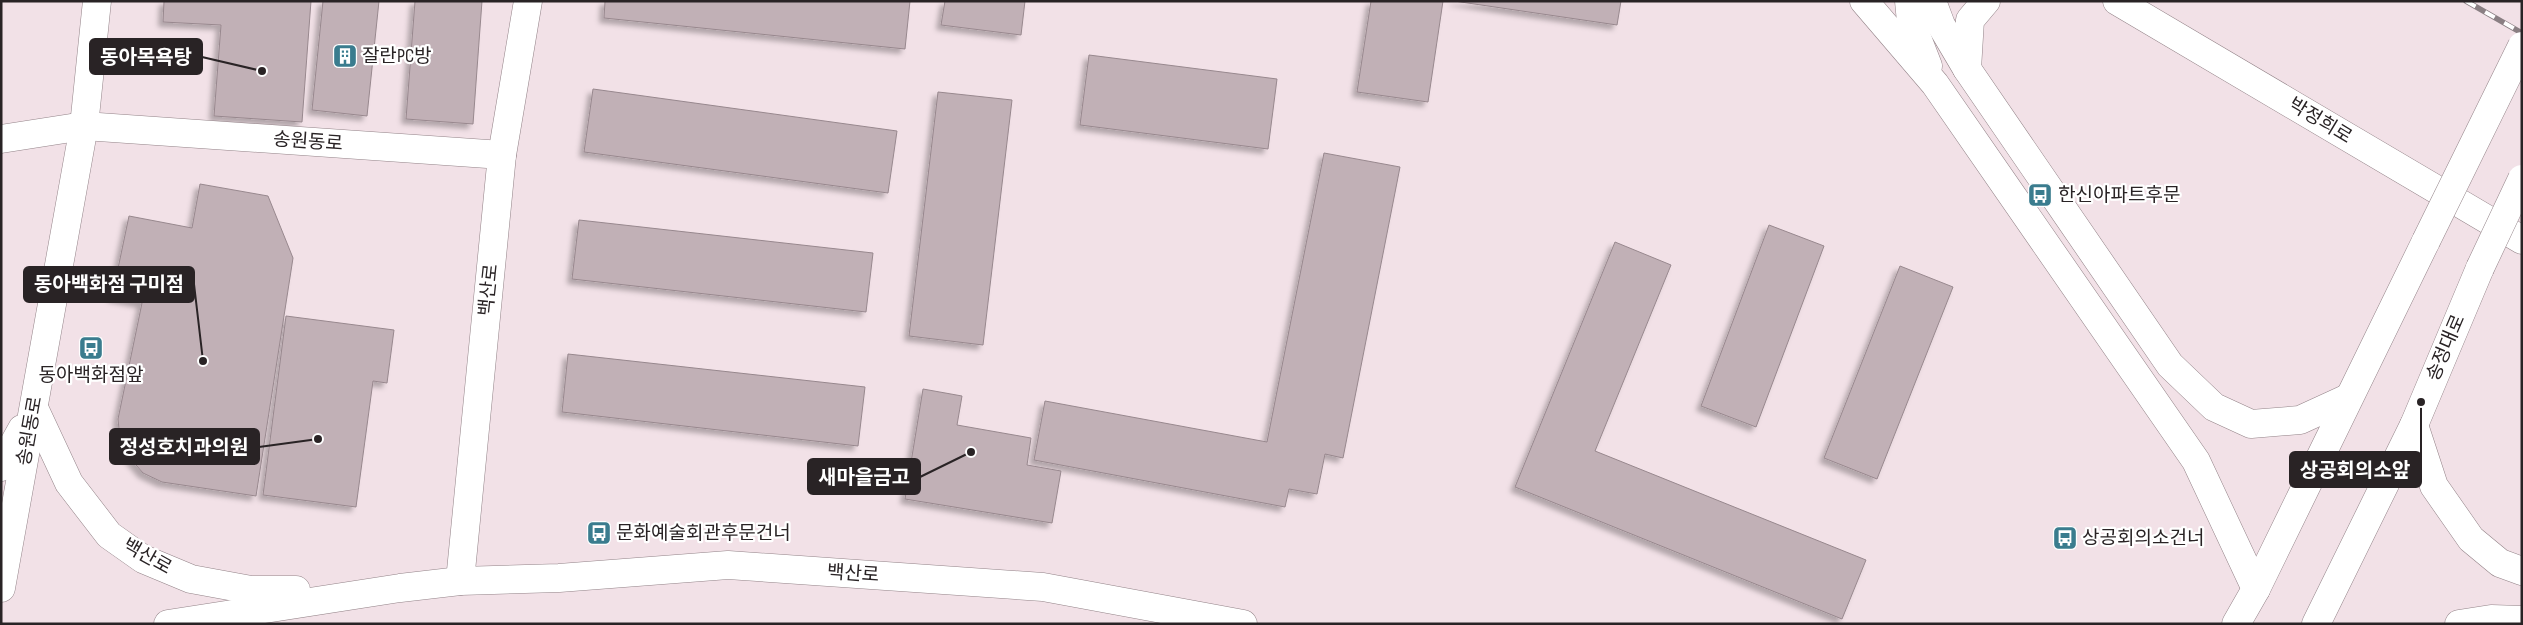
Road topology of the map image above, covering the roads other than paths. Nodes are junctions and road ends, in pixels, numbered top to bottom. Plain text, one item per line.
1 (97, 1) edge
2 (528, 1) edge
3 (1864, 1) edge
4 (1909, 1) edge
5 (1932, 1) edge
6 (1986, 1) edge
7 (2118, 1) edge
8 (2522, 46) edge
9 (1967, 69) junction
10 (1935, 84) junction
11 (84, 126) junction
12 (1, 139) edge
13 (502, 155) junction
14 (2522, 179) edge
15 (2522, 240) edge
16 (2348, 398) junction
17 (34, 408) junction
18 (2414, 424) junction
19 (1, 467) edge
20 (2522, 571) edge
21 (460, 581) junction
22 (1, 588) edge
23 (400, 588) junction
24 (2256, 589) junction
25 (2522, 620) edge
26 (168, 624) edge
27 (301, 624) edge
28 (1243, 624) edge
29 (2236, 624) edge
30 (2316, 624) edge
31 (2459, 624) edge

1 - 11 street, 송원동로
2 - 13 street, 백산로
3 - 10 street
4 - 10 street
5 - 9 street
6 - 9 street
7 - 15 street, 박정희로
8 - 16 street, bridge
9 - 16 street
10 - 24 street
11 - 12 street
11 - 13 street, 송원동로
11 - 17 street, 송원동로
13 - 21 street, 백산로
14 - 18 street, 송정대로, bridge
16 - 24 street
17 - 19 street
17 - 22 street, 송원동로
17 - 23 street, 백산로
18 - 20 street
18 - 30 street, 송정대로
21 - 23 street, 백산로
21 - 28 street, 백산로
23 - 26 street, 백산로
23 - 27 street, 백산로
24 - 29 street
25 - 31 street

